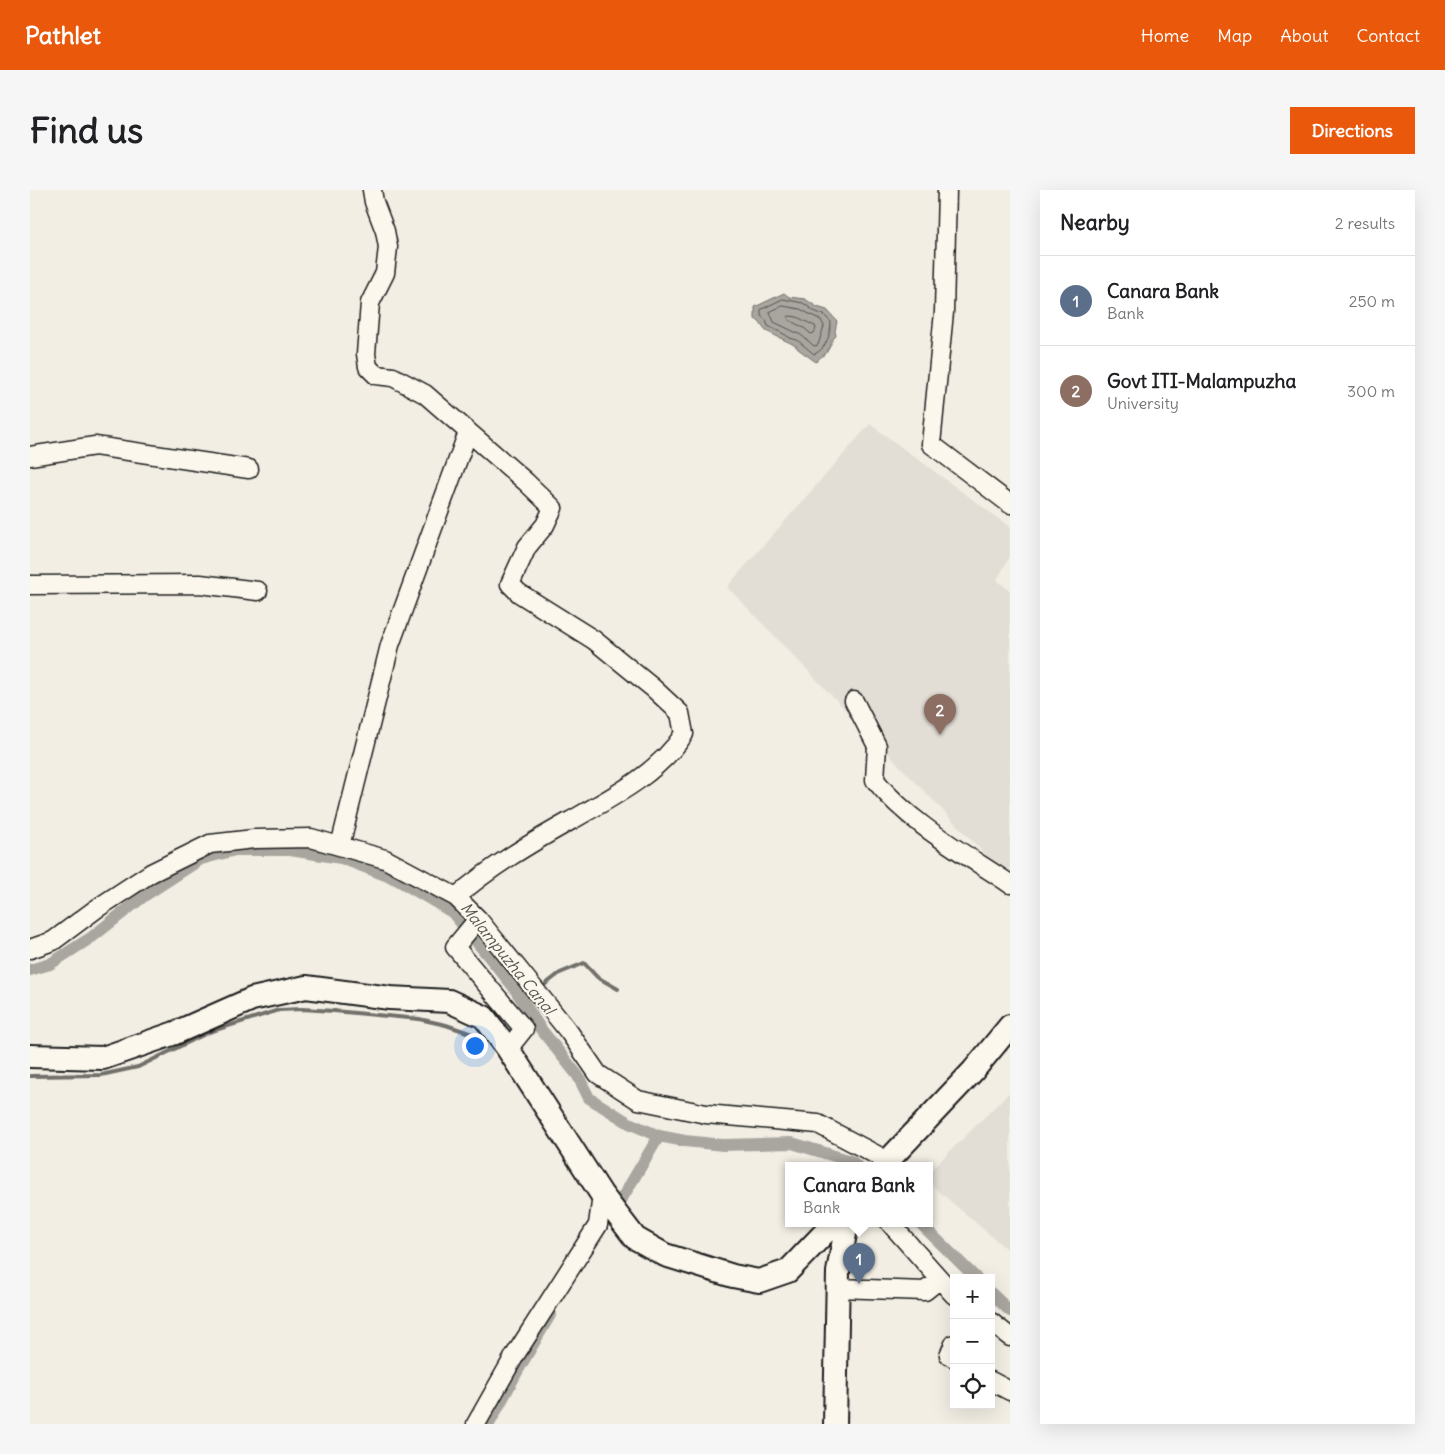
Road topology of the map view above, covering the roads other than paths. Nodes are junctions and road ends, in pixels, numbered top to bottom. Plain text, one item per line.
1 (372, 190) edge
2 (947, 190) edge
3 (468, 432) junction
4 (30, 456) edge
5 (249, 469) dead end
6 (1010, 504) edge
7 (30, 585) edge
8 (258, 591) dead end
9 (854, 701) dead end
10 (340, 846) junction
11 (1010, 884) edge
12 (456, 897) junction
13 (478, 919) junction
14 (30, 948) edge
15 (1010, 1026) edge
16 (508, 1049) junction
17 (30, 1056) edge
18 (884, 1162) edge
19 (887, 1162) edge
20 (602, 1195) junction
21 (830, 1227) edge
22 (846, 1227) edge
23 (894, 1227) edge
24 (940, 1280) junction
25 (838, 1288) junction
26 (950, 1291) edge
27 (995, 1325) edge
28 (1010, 1337) edge
29 (995, 1383) edge
30 (1010, 1391) edge
31 (476, 1424) edge
32 (836, 1424) edge

1 - 3 street
2 - 6 street
3 - 10 street
3 - 12 street
4 - 5 street
7 - 8 street
9 - 11 street
10 - 12 street
10 - 14 street
12 - 13 street
13 - 16 street
13 - 18 street
15 - 19 main road
16 - 17 main road
16 - 20 main road
20 - 21 main road
20 - 31 street
22 - 25 main road
23 - 24 street
24 - 25 street
24 - 26 street
25 - 32 main road
27 - 28 street
29 - 30 street

